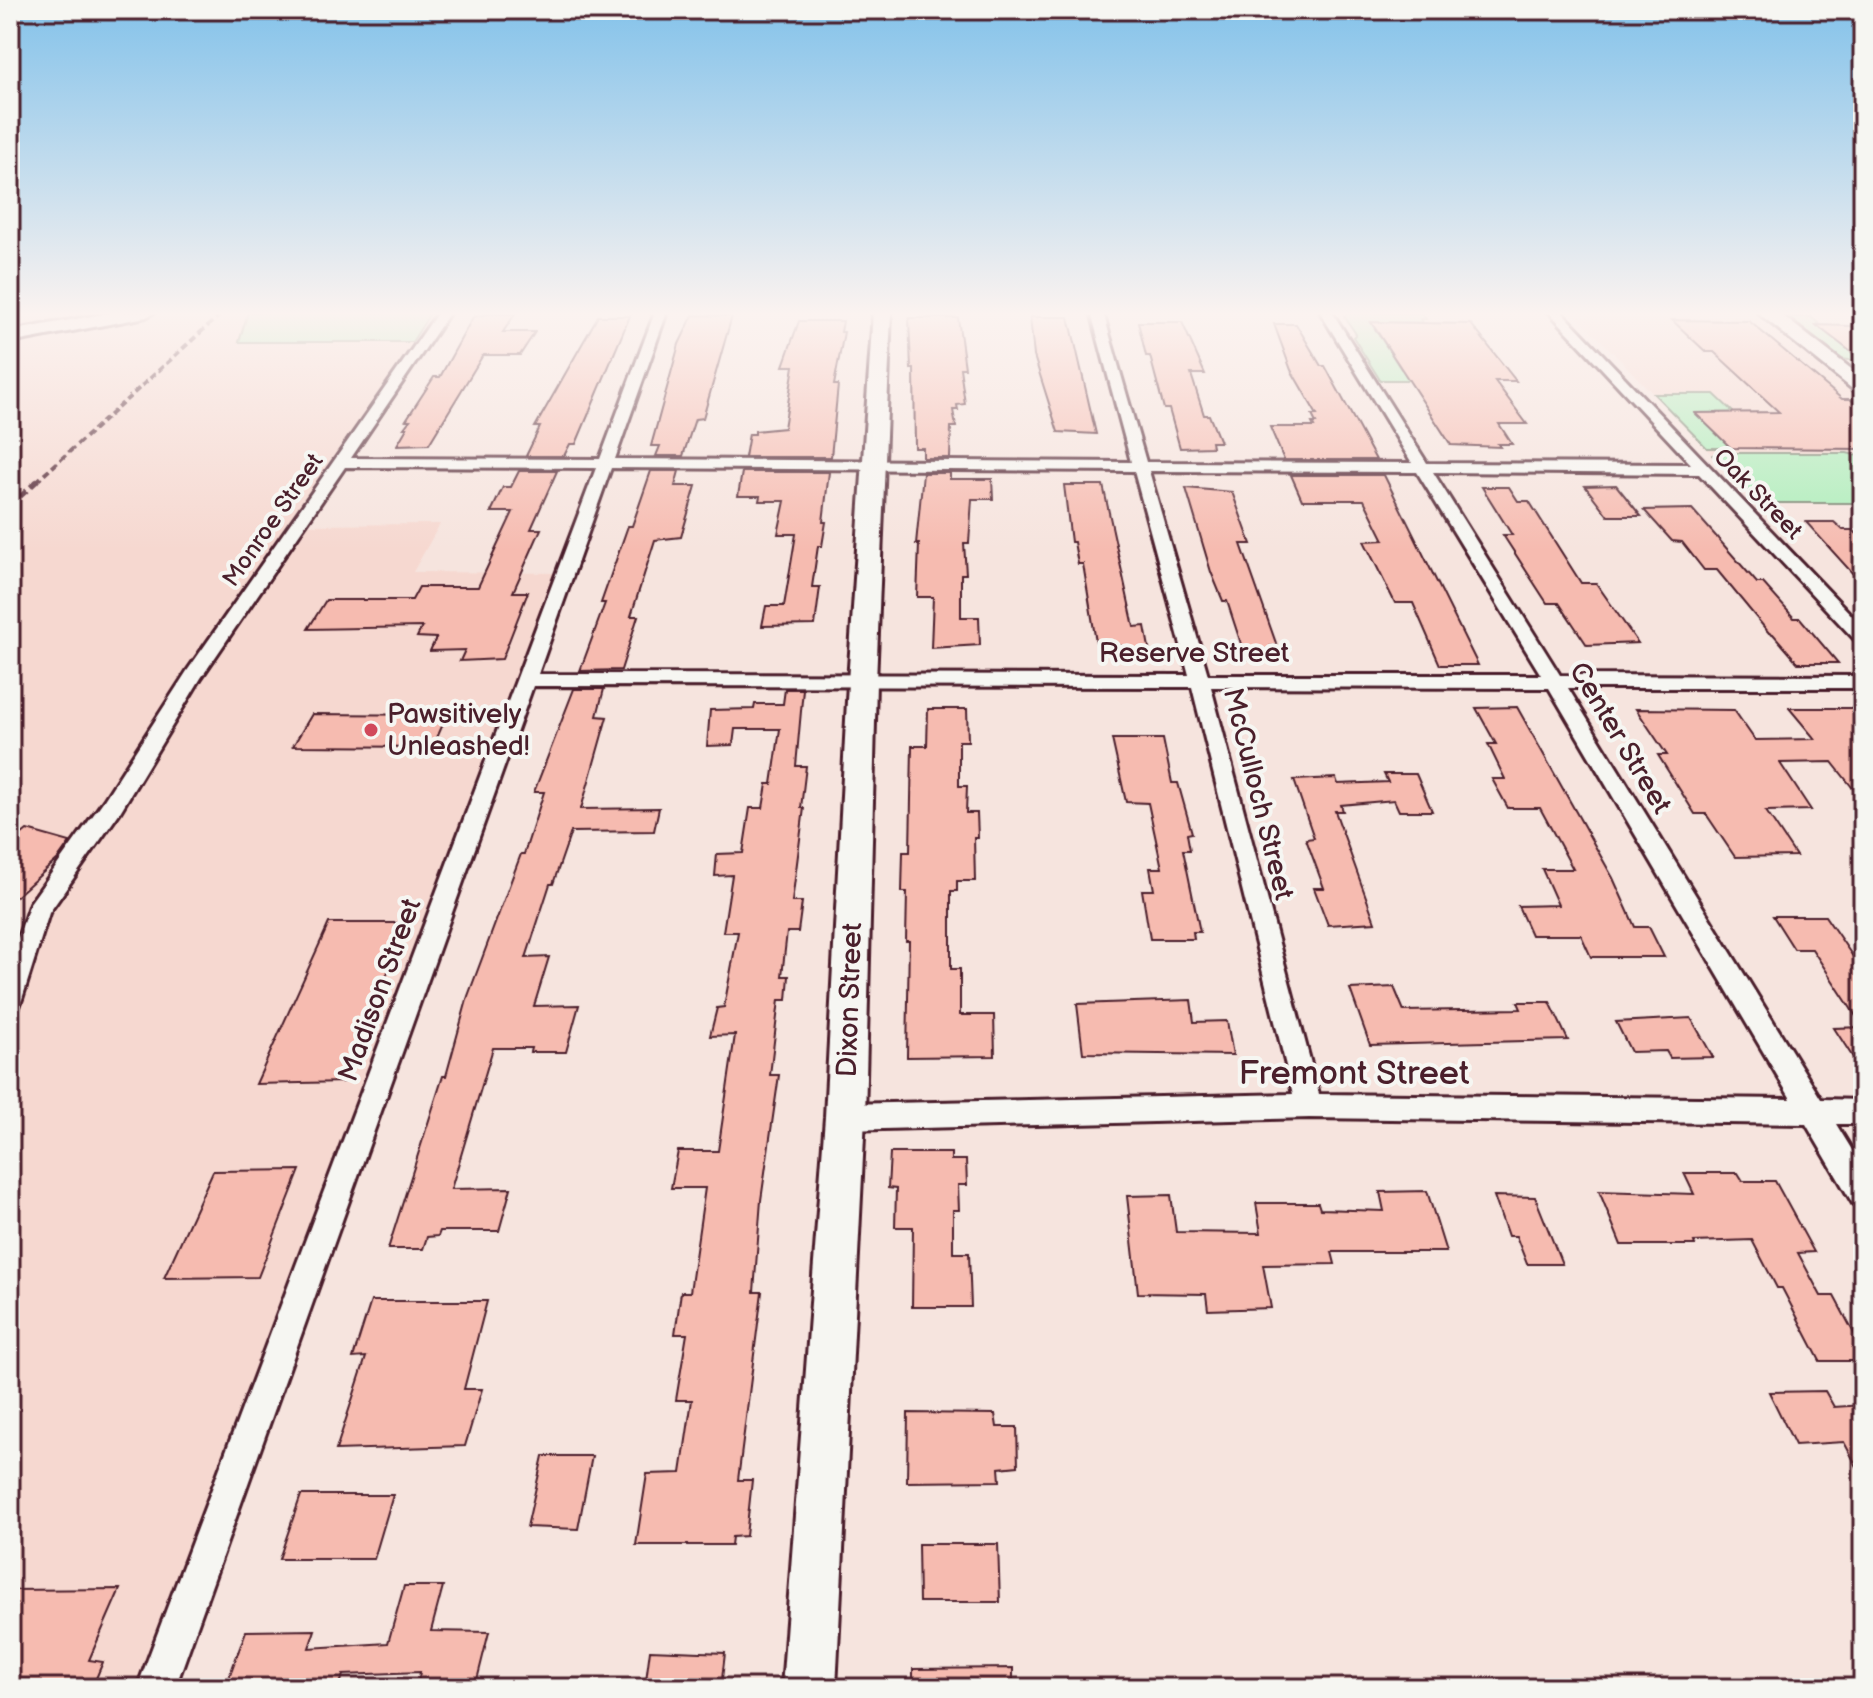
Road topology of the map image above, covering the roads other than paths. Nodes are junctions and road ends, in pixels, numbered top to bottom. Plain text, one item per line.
1 (390, 391) edge
2 (632, 391) edge
3 (877, 391) edge
4 (1118, 391) edge
5 (1375, 391) edge
6 (1629, 391) edge
7 (342, 462) junction
8 (607, 462) junction
9 (873, 463) junction
10 (1138, 464) junction
11 (1421, 467) junction
12 (1701, 469) junction
13 (1863, 638) edge
14 (525, 680) junction
15 (1200, 680) junction
16 (862, 682) junction
17 (1554, 682) junction
18 (1863, 682) edge
19 (10, 999) edge
20 (1309, 1106) junction
21 (1813, 1112) junction
22 (1863, 1112) edge
23 (845, 1117) junction
24 (1863, 1194) edge
25 (156, 1688) edge
26 (809, 1688) edge

1 - 7 street, Monroe Street
2 - 8 street, Madison Street
3 - 9 street, Dixon Street
4 - 10 street, McCulloch Street
5 - 11 street, Center Street
6 - 12 street, Oak Street
7 - 8 street
7 - 19 street, Monroe Street
8 - 9 street
8 - 14 street, Madison Street
9 - 10 street
9 - 16 street, Dixon Street
10 - 11 street
10 - 15 street, McCulloch Street
11 - 12 street
11 - 17 street, Center Street
12 - 13 street, Oak Street
14 - 16 street, Reserve Street
14 - 25 street, Madison Street
15 - 16 street, Reserve Street
15 - 17 street, Reserve Street
15 - 20 street, McCulloch Street
16 - 23 street, Dixon Street
17 - 18 street, Reserve Street
17 - 21 street, Center Street
20 - 21 street, Fremont Street
20 - 23 street, Fremont Street
21 - 22 street, Fremont Street
21 - 24 street, Center Street
23 - 26 street, Dixon Street

